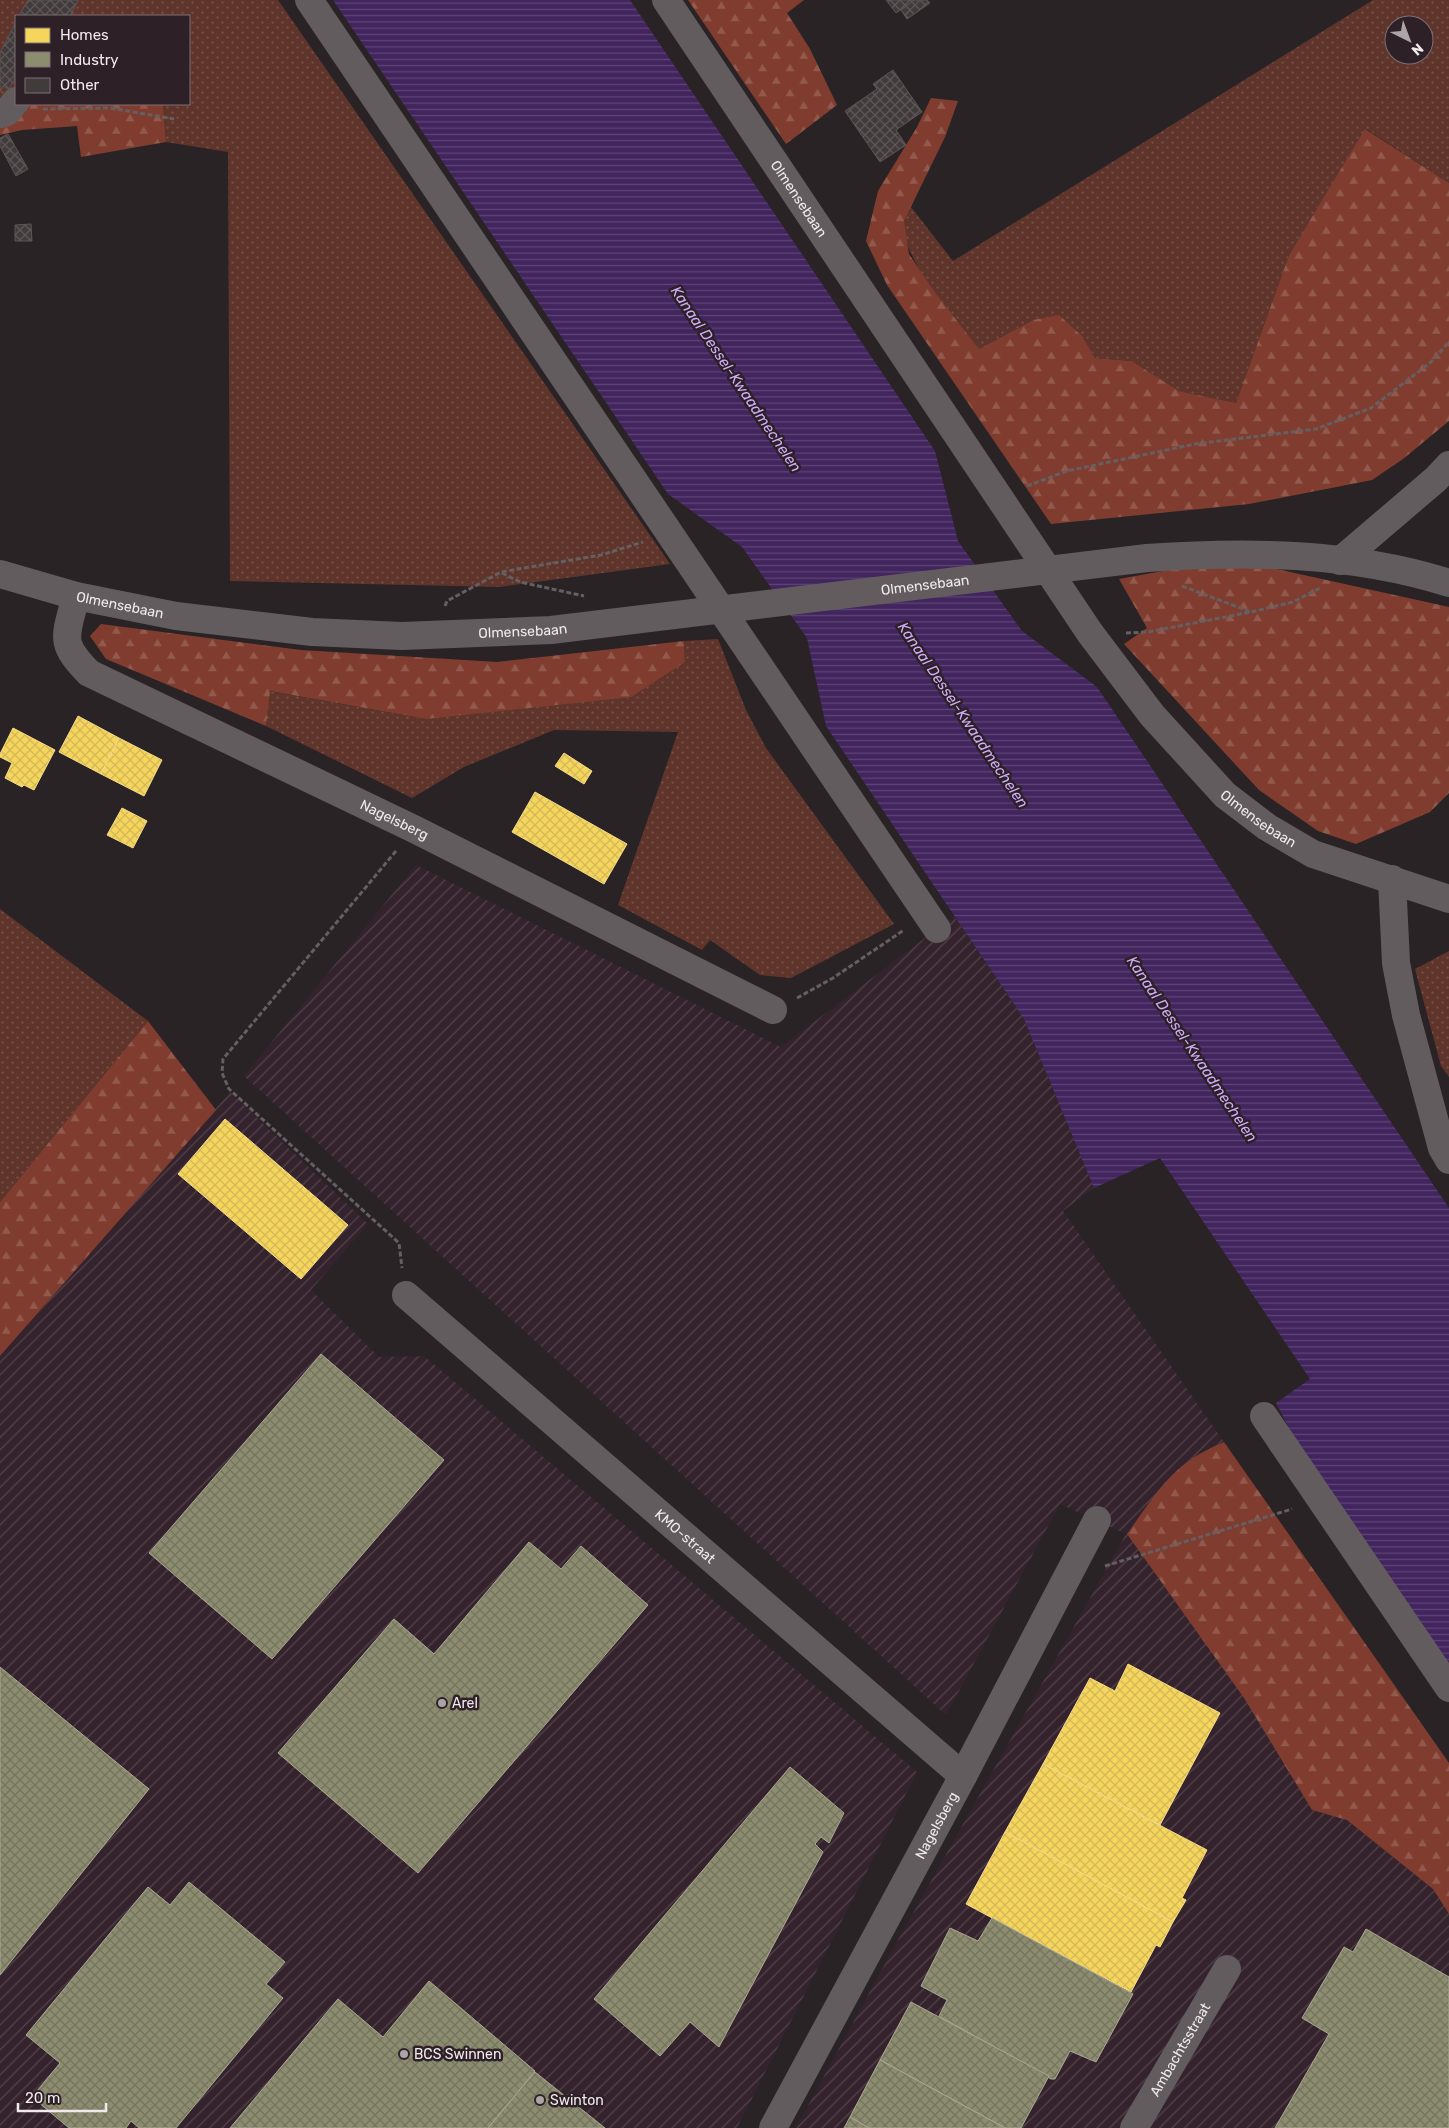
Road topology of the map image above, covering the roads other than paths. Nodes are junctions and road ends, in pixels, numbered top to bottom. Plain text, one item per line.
1 (309, 0) edge
2 (666, 0) edge
3 (1449, 465) edge
4 (1340, 561) junction
5 (0, 574) edge
6 (1448, 580) edge
7 (76, 596) junction
8 (1392, 879) junction
9 (1449, 899) edge
10 (932, 922) road end
11 (773, 1010) road end
12 (1449, 1160) edge
13 (406, 1296) road end
14 (1264, 1416) dead end
15 (1097, 1520) dead end
16 (1449, 1688) edge
17 (963, 1776) junction
18 (1227, 1969) dead end
19 (773, 2128) edge
20 (1134, 2128) edge

1 - 10 street
2 - 8 street, Olmensebaan
3 - 4 street
4 - 6 street, Olmensebaan
4 - 7 street, Olmensebaan
5 - 7 street, Olmensebaan
7 - 11 street, Nagelsberg
8 - 9 street, Olmensebaan
8 - 12 street
13 - 17 street, KMO-straat
14 - 16 street
15 - 17 street, Nagelsberg
17 - 19 street, Nagelsberg
18 - 20 street, Ambachtsstraat

